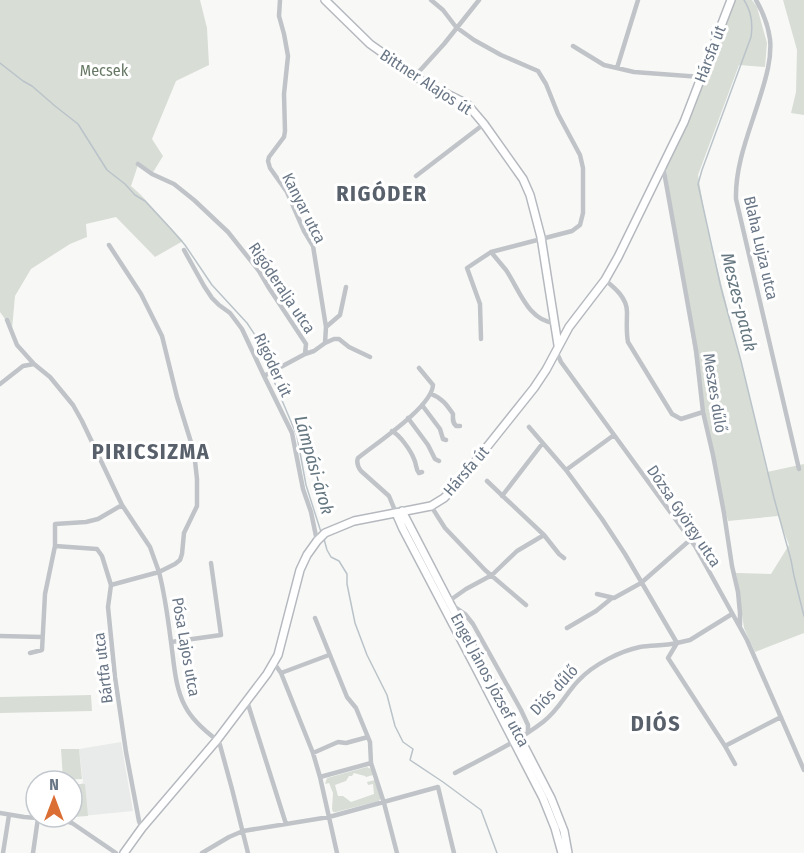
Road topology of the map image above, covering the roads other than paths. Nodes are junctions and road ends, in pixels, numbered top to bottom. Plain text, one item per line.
1 (280, 0) edge
2 (325, 0) edge
3 (431, 0) edge
4 (479, 0) edge
5 (638, 0) edge
6 (731, 0) edge
7 (756, 0) edge
8 (456, 27) junction
9 (573, 46) dead end
10 (617, 68) junction
11 (415, 76) junction
12 (701, 76) junction
13 (484, 124) junction
14 (663, 163) junction
15 (138, 164) dead end
16 (416, 176) dead end
17 (542, 237) junction
18 (109, 245) dead end
19 (184, 250) dead end
20 (491, 252) junction
21 (605, 280) junction
22 (346, 287) dead end
23 (7, 320) dead end
24 (555, 322) junction
25 (326, 327) junction
26 (481, 339) dead end
27 (325, 343) junction
28 (557, 349) junction
29 (305, 354) junction
30 (370, 357) dead end
31 (34, 364) junction
32 (419, 368) dead end
33 (268, 373) junction
34 (0, 384) edge
35 (431, 394) junction
36 (422, 405) junction
37 (703, 412) junction
38 (408, 418) junction
39 (460, 426) dead end
40 (529, 428) dead end
41 (392, 432) junction
42 (614, 435) junction
43 (446, 440) dead end
44 (542, 444) junction
45 (439, 461) dead end
46 (799, 469) dead end
47 (566, 470) junction
48 (422, 472) dead end
49 (486, 481) dead end
50 (502, 496) junction
51 (122, 505) junction
52 (431, 506) junction
53 (399, 512) junction
54 (544, 535) junction
55 (321, 538) junction
56 (690, 540) junction
57 (55, 546) junction
58 (564, 558) dead end
59 (211, 563) dead end
60 (159, 572) junction
61 (492, 575) junction
62 (641, 583) junction
63 (111, 585) junction
64 (597, 594) dead end
65 (613, 598) junction
66 (450, 603) junction
67 (526, 605) dead end
68 (732, 614) junction
69 (315, 618) dead end
70 (740, 627) junction
71 (567, 628) dead end
72 (0, 636) edge
73 (42, 637) junction
74 (171, 642) junction
75 (676, 644) junction
76 (30, 653) dead end
77 (329, 655) junction
78 (274, 663) junction
79 (281, 674) junction
80 (247, 700) junction
81 (782, 717) junction
82 (528, 732) junction
83 (368, 737) junction
84 (517, 739) junction
85 (217, 740) junction
86 (725, 746) junction
87 (313, 753) junction
88 (371, 763) junction
89 (735, 764) dead end
90 (804, 770) edge
91 (455, 773) dead end
92 (320, 777) junction
93 (384, 803) junction
94 (0, 813) edge
95 (9, 815) junction
96 (24, 817) edge
97 (329, 817) junction
98 (286, 824) junction
99 (142, 828) junction
100 (36, 829) edge
101 (81, 829) edge
102 (243, 831) junction
103 (3, 853) edge
104 (33, 853) edge
105 (116, 853) edge
106 (124, 853) edge
107 (202, 853) edge
108 (248, 853) edge
109 (337, 853) edge
110 (397, 853) edge
111 (454, 853) edge
112 (562, 853) edge
113 (568, 853) edge

1 - 25 street, Kanyar utca
2 - 11 street, Bittner Alajos út
3 - 8 street
4 - 8 street
5 - 10 street
6 - 12 street, Hársfa út
7 - 46 street, Blaha Lujza utca
8 - 11 street
8 - 17 street
9 - 10 street
10 - 12 street
11 - 13 street, Bittner Alajos út
12 - 14 street, Hársfa út
13 - 16 street
13 - 17 street, Bittner Alajos út
14 - 21 street, Hársfa út
14 - 37 street, Meszes dűlő
15 - 29 street, Rigóderalja utca
17 - 20 street
17 - 24 street, Bittner Alajos út
18 - 60 street
19 - 33 street, Rigóder út
20 - 24 street
20 - 26 street
21 - 28 street, Hársfa út
21 - 37 street
22 - 25 street
23 - 31 street, Pósa Lajos utca
24 - 28 street, Bittner Alajos út
25 - 27 street, Kanyar utca
27 - 29 street
27 - 30 street
28 - 42 street, Dózsa György utca
28 - 52 street, Hársfa út
29 - 33 street, Rigóderalja utca
31 - 34 street
31 - 51 street, Pósa Lajos utca
32 - 35 street
33 - 55 street, Rigóder út
35 - 36 street
35 - 39 street
36 - 38 street
36 - 43 street
37 - 70 street, Meszes dűlő
38 - 41 street
38 - 45 street
40 - 44 street
41 - 48 street
41 - 53 street
42 - 47 street
42 - 56 street, Dózsa György utca
44 - 47 street
44 - 50 street
47 - 62 street
49 - 50 street
50 - 54 street
51 - 57 street
51 - 60 street, Pósa Lajos utca
52 - 53 street, Hársfa út
52 - 61 street
53 - 55 street, Hársfa út
53 - 66 street, Engel János József utca
53 - 84 street, Engel János József utca
54 - 58 street
54 - 61 street
55 - 78 street
56 - 62 street
56 - 68 street, Dózsa György utca
57 - 63 street, Bártfa utca
57 - 73 street
59 - 74 street
60 - 63 street
60 - 74 street, Pósa Lajos utca
61 - 66 street
61 - 67 street
62 - 65 street
62 - 75 street
63 - 99 street, Bártfa utca
64 - 65 street
65 - 71 street
66 - 82 street
66 - 84 street, Engel János József utca
68 - 70 street, Dózsa György utca
68 - 75 street, Diós dűlő
69 - 77 street
70 - 81 street, Dózsa György utca
72 - 73 street
73 - 76 street
74 - 85 street, Pósa Lajos utca
75 - 82 street, Diós dűlő
75 - 86 street
77 - 79 street
77 - 83 street
78 - 79 street
78 - 80 street
79 - 87 street
80 - 85 street
80 - 98 street
81 - 86 street
81 - 90 street, Dózsa György utca
82 - 84 street, Diós dűlő
83 - 87 street
83 - 88 street
84 - 91 street, Diós dűlő
84 - 112 street, Engel János József utca
84 - 113 street, Engel János József utca
85 - 99 street
85 - 102 street
86 - 89 street
87 - 92 street
88 - 92 street
88 - 93 street
92 - 97 street
93 - 97 street
93 - 110 street
93 - 111 street
94 - 95 street
95 - 96 street
95 - 103 street
97 - 98 street
97 - 109 street
98 - 102 street
99 - 106 street
100 - 104 street
101 - 105 street
102 - 107 street
102 - 108 street

